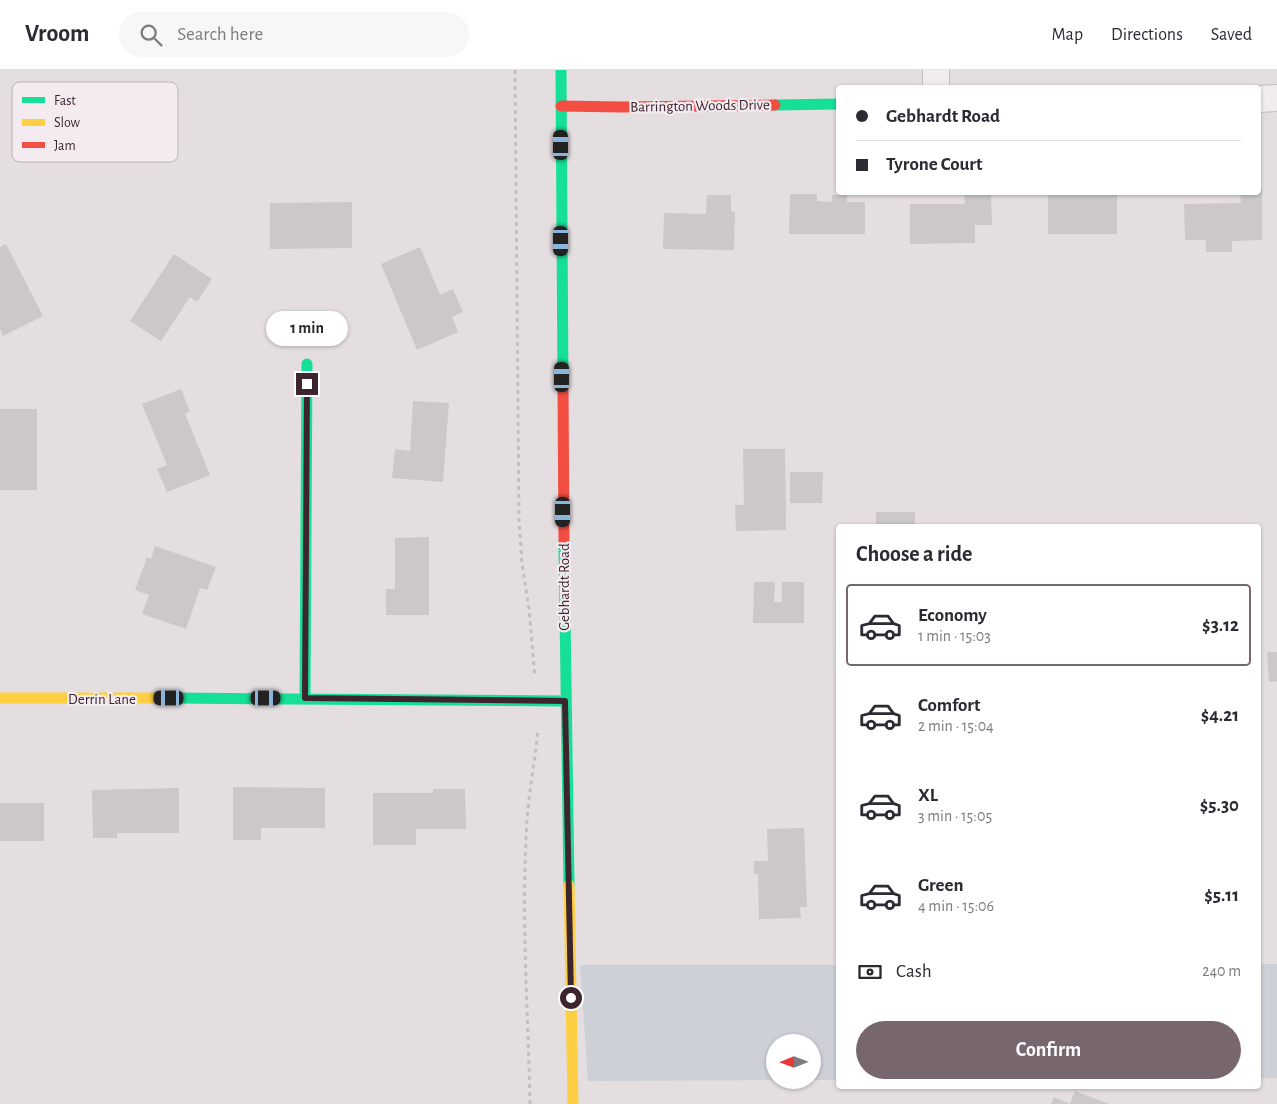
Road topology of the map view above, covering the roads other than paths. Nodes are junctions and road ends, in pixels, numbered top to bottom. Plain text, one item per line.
1 (561, 70) edge
2 (936, 70) edge
3 (936, 85) edge
4 (1277, 98) edge
5 (1261, 99) edge
6 (836, 104) edge
7 (561, 106) junction
8 (307, 364) dead end
9 (0, 698) edge
10 (305, 698) junction
11 (565, 701) junction
12 (573, 1104) edge

1 - 7 street, Gebhardt Road
2 - 3 street
4 - 5 street
6 - 7 street, Barrington Woods Drive
7 - 11 street, Gebhardt Road
8 - 10 street
9 - 10 street, Derrin Lane
10 - 11 street, Derrin Lane
11 - 12 street, Gebhardt Road

